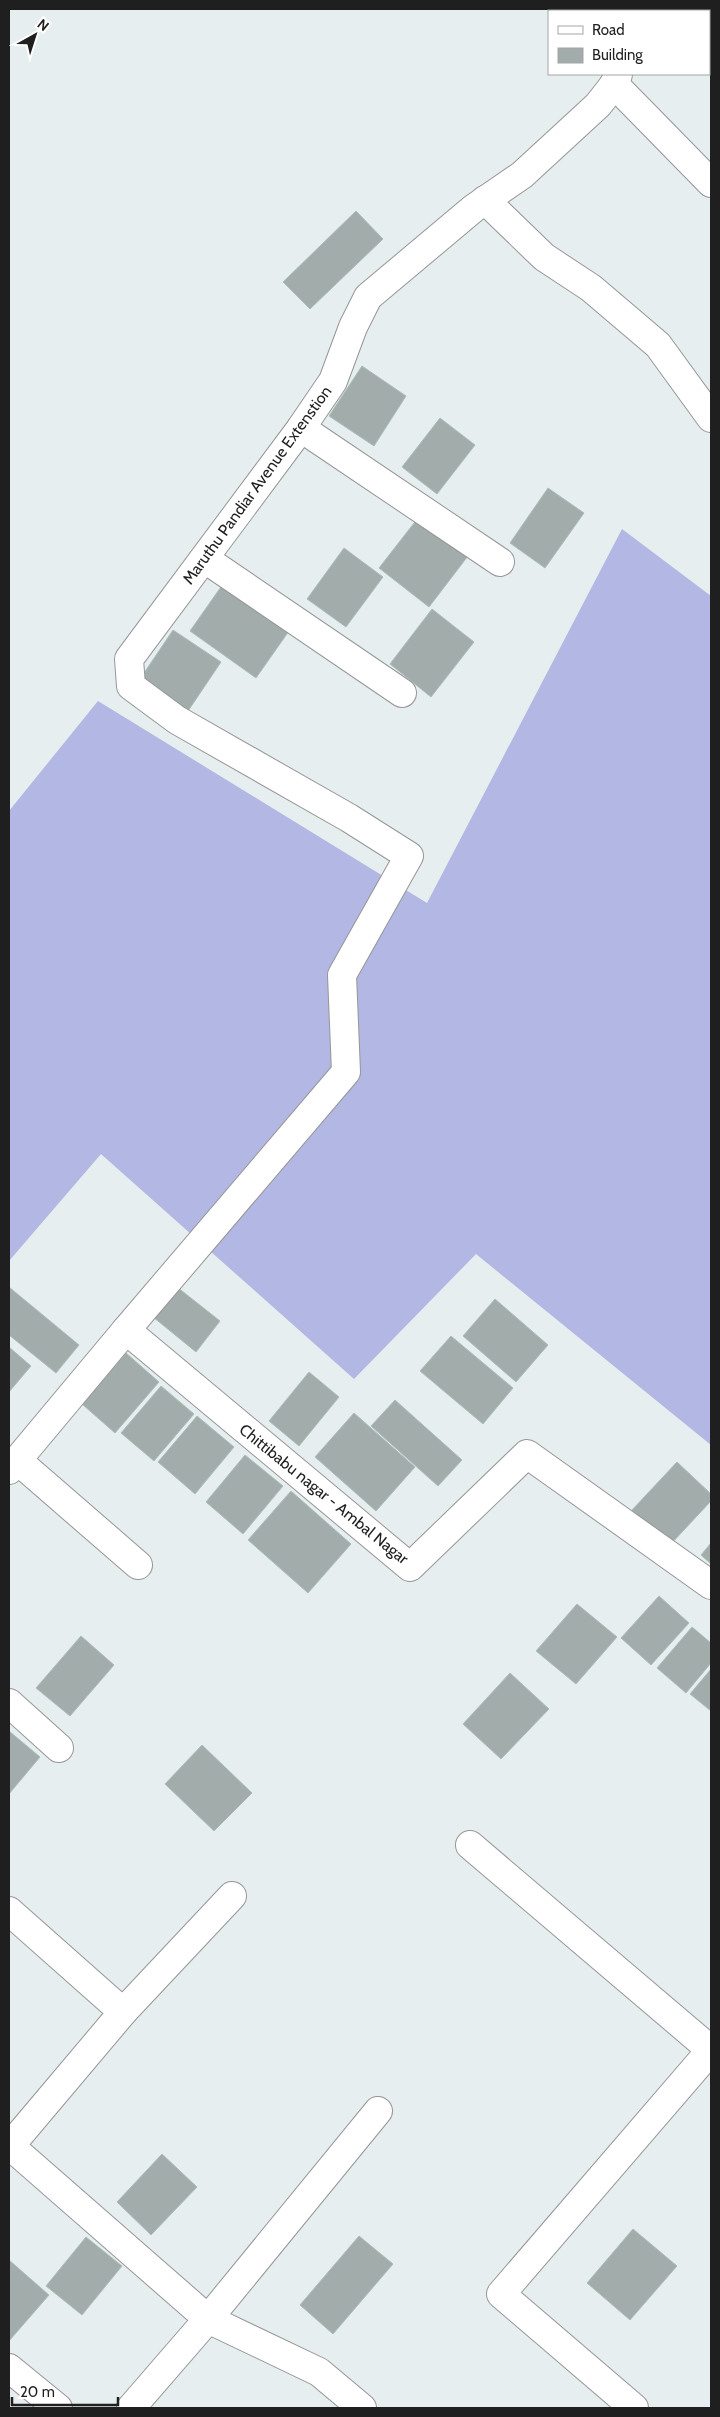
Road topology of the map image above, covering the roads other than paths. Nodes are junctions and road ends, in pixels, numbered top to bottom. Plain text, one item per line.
1 (616, 79) edge
2 (711, 183) edge
3 (485, 200) junction
4 (711, 418) edge
5 (301, 428) junction
6 (205, 559) junction
7 (500, 562) dead end
8 (402, 693) dead end
9 (126, 1330) junction
10 (13, 1465) edge
11 (138, 1566) dead end
12 (711, 1585) edge
13 (9, 1704) edge
14 (59, 1748) dead end
15 (470, 1845) dead end
16 (232, 1896) dead end
17 (9, 1911) edge
18 (123, 2012) junction
19 (711, 2050) edge
20 (378, 2111) dead end
21 (9, 2146) edge
22 (208, 2319) junction
23 (9, 2368) edge
24 (58, 2408) edge
25 (131, 2408) edge
26 (362, 2408) edge
27 (634, 2408) edge

1 - 2 street
1 - 3 street, Maruthu Pandiar Avenue Extenstion
3 - 4 street
3 - 5 street, Maruthu Pandiar Avenue Extenstion
5 - 6 street, Maruthu Pandiar Avenue Extenstion
5 - 7 street
6 - 8 street
6 - 9 street, Maruthu Pandiar Avenue Extenstion
9 - 10 street
9 - 12 street, Chittibabu nagar - Ambal Nagar
10 - 11 street
13 - 14 street
15 - 19 street
16 - 18 street
17 - 18 street
18 - 21 street
19 - 27 street
20 - 22 street
21 - 22 street
22 - 25 street
22 - 26 street
23 - 24 street

